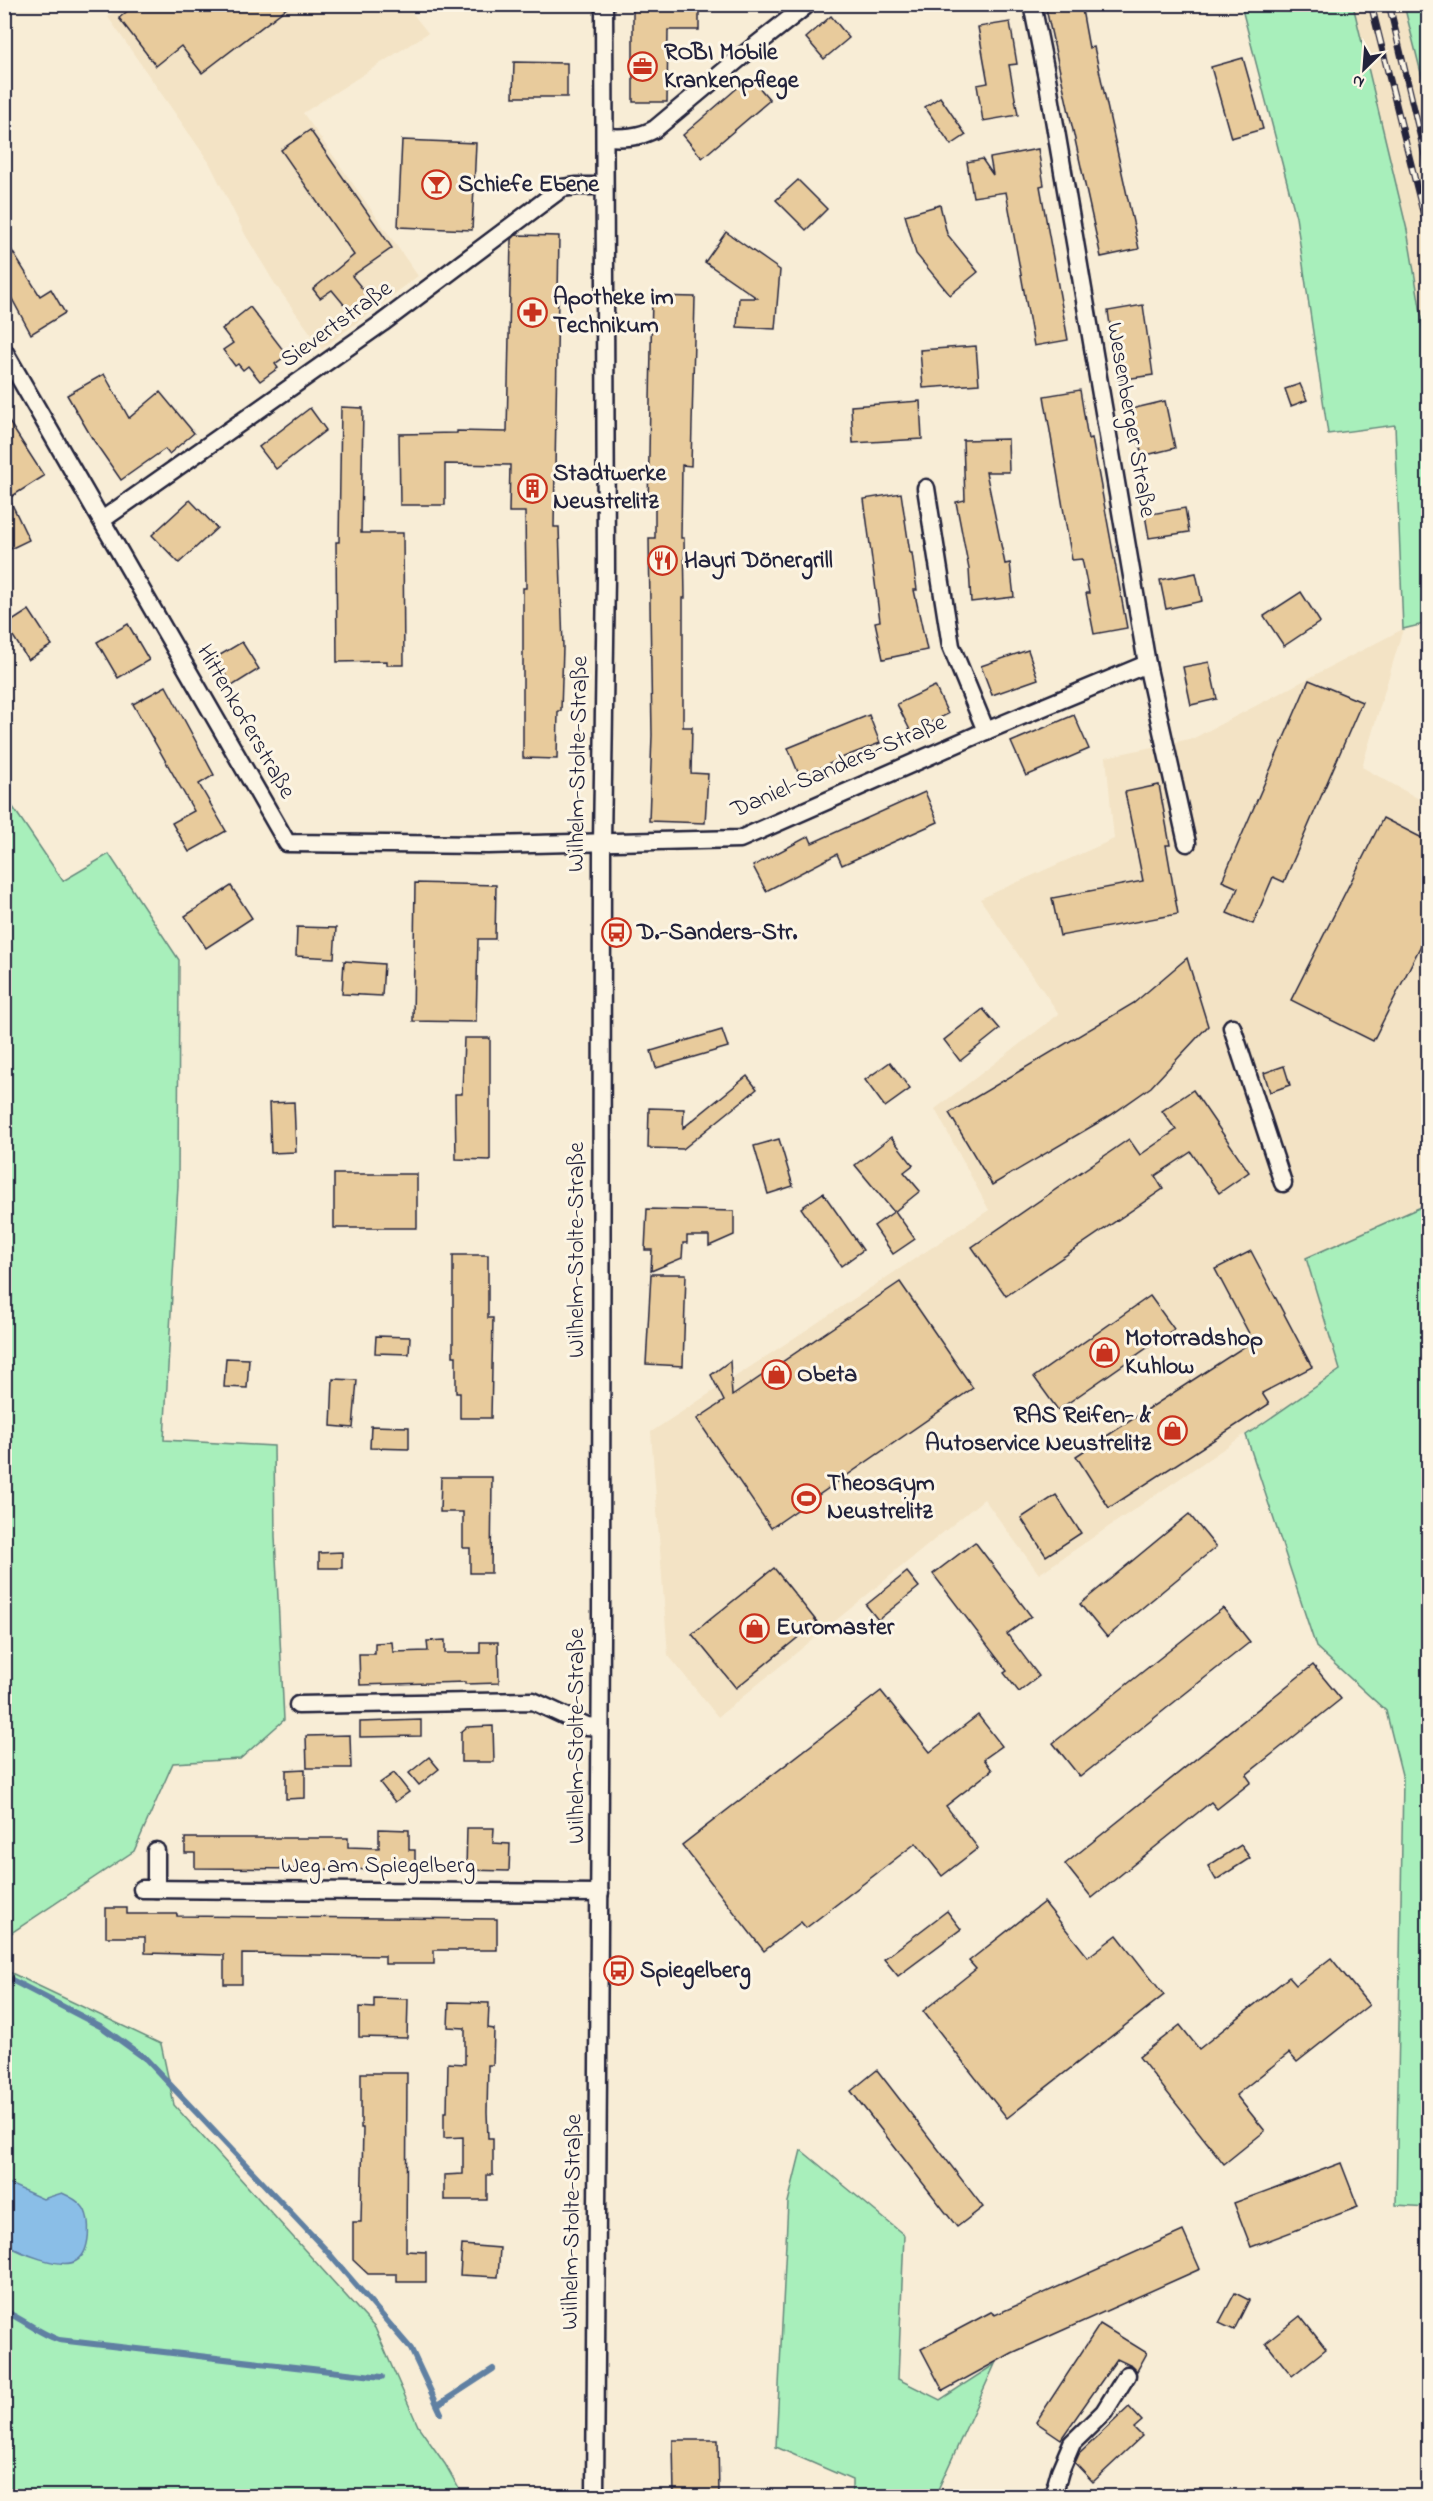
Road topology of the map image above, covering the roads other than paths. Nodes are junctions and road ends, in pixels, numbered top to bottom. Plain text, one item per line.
1 (604, 4) edge
2 (808, 4) edge
3 (1032, 4) edge
4 (605, 137) junction
5 (604, 186) junction
6 (4, 351) edge
7 (926, 488) dead end
8 (102, 520) junction
9 (1147, 664) junction
10 (986, 731) junction
11 (602, 843) junction
12 (1187, 843) dead end
13 (1232, 1027) dead end
14 (1283, 1183) dead end
15 (298, 1705) dead end
16 (600, 1727) junction
17 (156, 1851) dead end
18 (600, 1893) junction
19 (1127, 2374) dead end
20 (595, 2496) edge
21 (1053, 2496) edge

1 - 4 street, Wilhelm-Stolte-Straße
2 - 4 street
3 - 9 street, Wesenberger Straße
4 - 5 street, Wilhelm-Stolte-Straße
5 - 8 street, Sievertstraße
5 - 11 street, Wilhelm-Stolte-Straße
6 - 8 street, Hittenkoferstraße
7 - 10 street, Daniel-Sanders-Straße
8 - 11 street, Hittenkoferstraße
9 - 10 street, Daniel-Sanders-Straße
9 - 12 street, Wesenberger Straße
10 - 11 street, Daniel-Sanders-Straße
11 - 16 street, Wilhelm-Stolte-Straße
13 - 14 street
15 - 16 street
16 - 18 street, Wilhelm-Stolte-Straße
17 - 18 street, Weg am Spiegelberg
18 - 20 street, Wilhelm-Stolte-Straße
19 - 21 street

